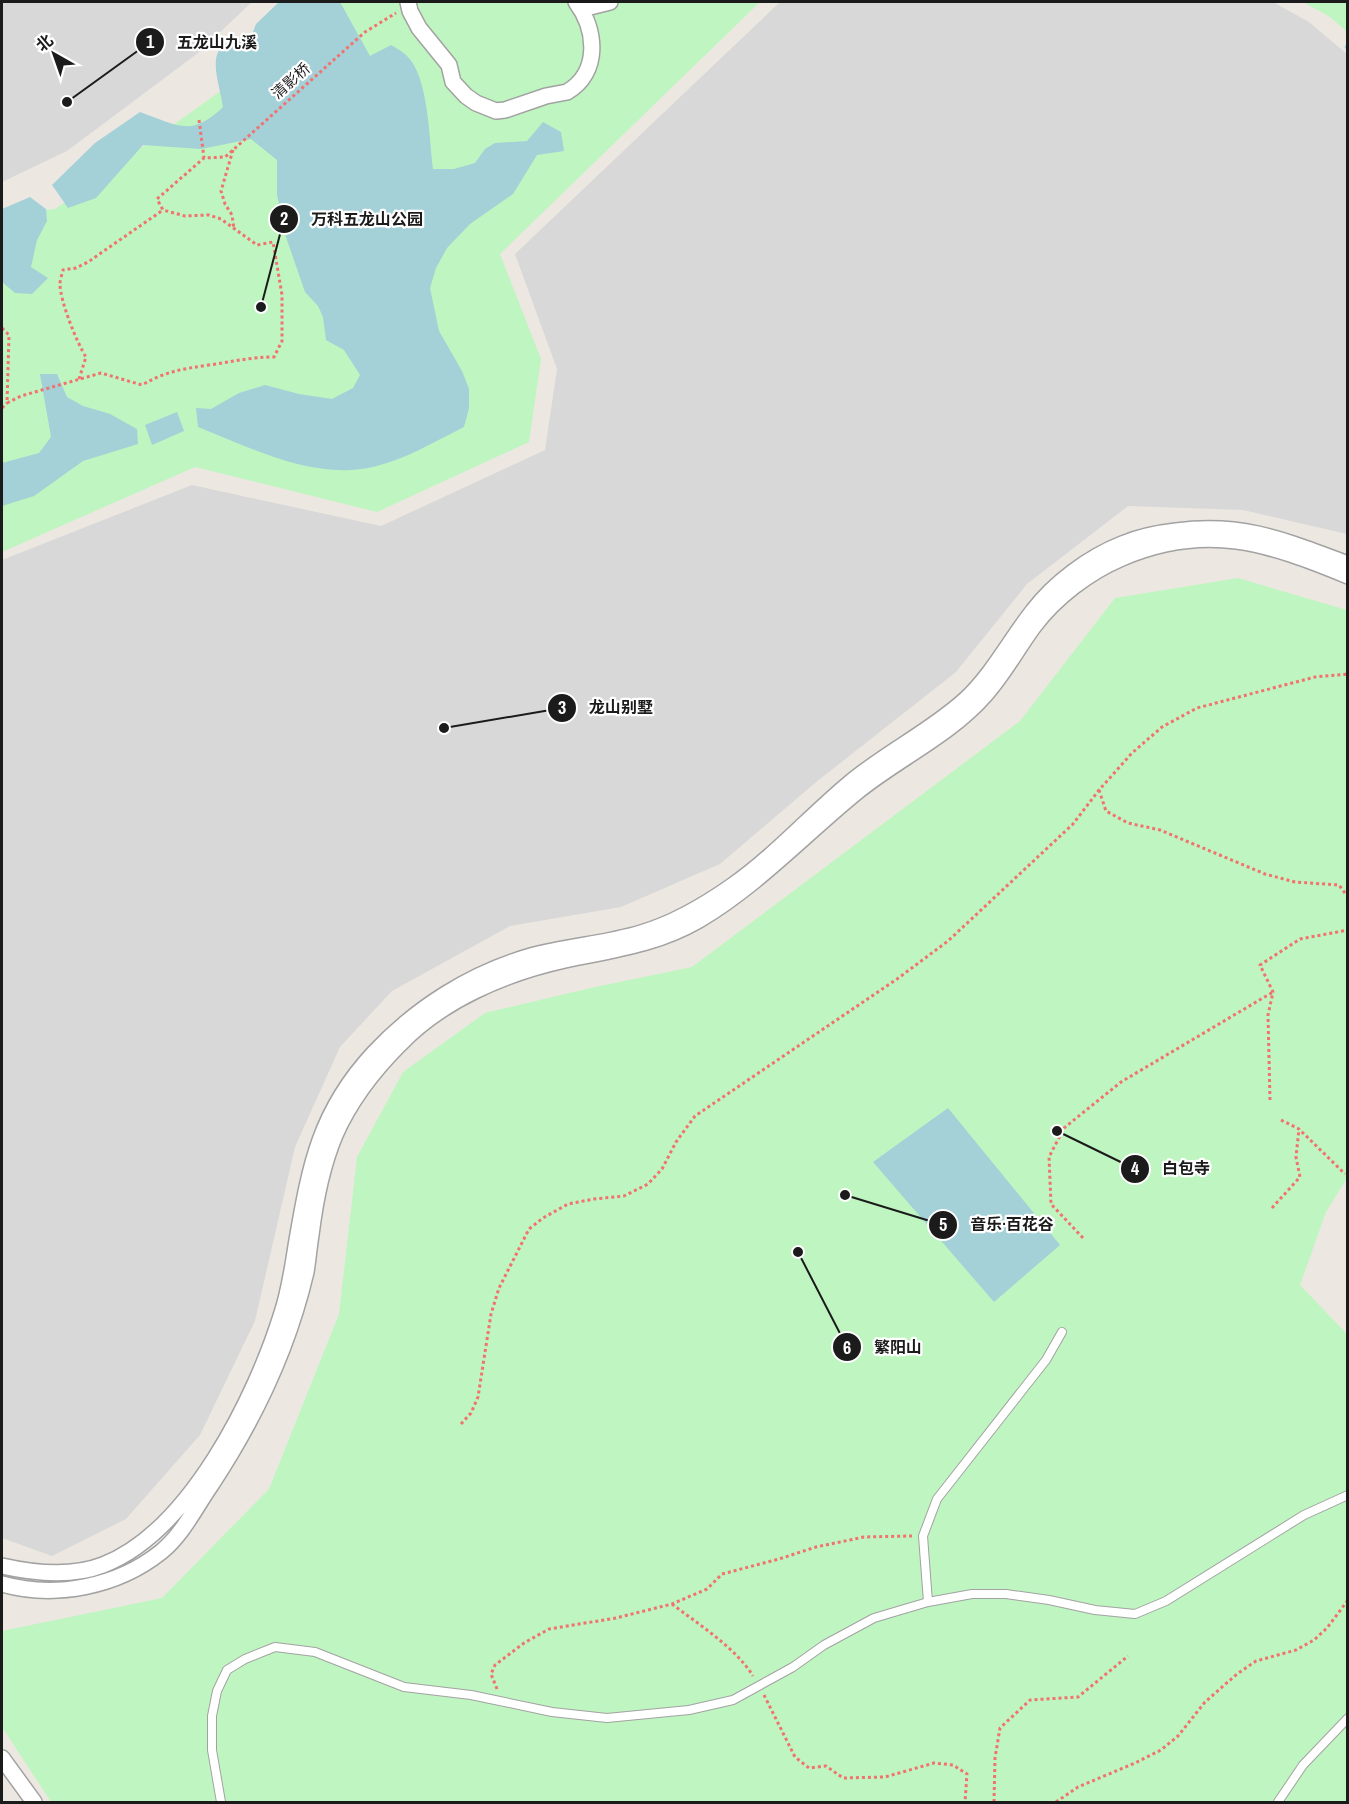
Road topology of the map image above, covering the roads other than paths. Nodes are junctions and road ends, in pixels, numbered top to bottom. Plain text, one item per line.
1 (610, 2) edge
2 (579, 5) edge
3 (409, 6) edge
4 (1347, 564) edge
5 (1347, 576) edge
6 (1062, 1332) dead end
7 (1347, 1495) edge
8 (2, 1566) edge
9 (2, 1584) edge
10 (928, 1602) junction
11 (1347, 1718) edge
12 (2, 1758) edge
13 (34, 1803) edge
14 (221, 1803) edge
15 (1278, 1803) edge

1 - 2 street
2 - 3 street
4 - 8 street
5 - 9 street
6 - 10 lane
7 - 10 lane
10 - 14 lane
11 - 15 lane
12 - 13 street

